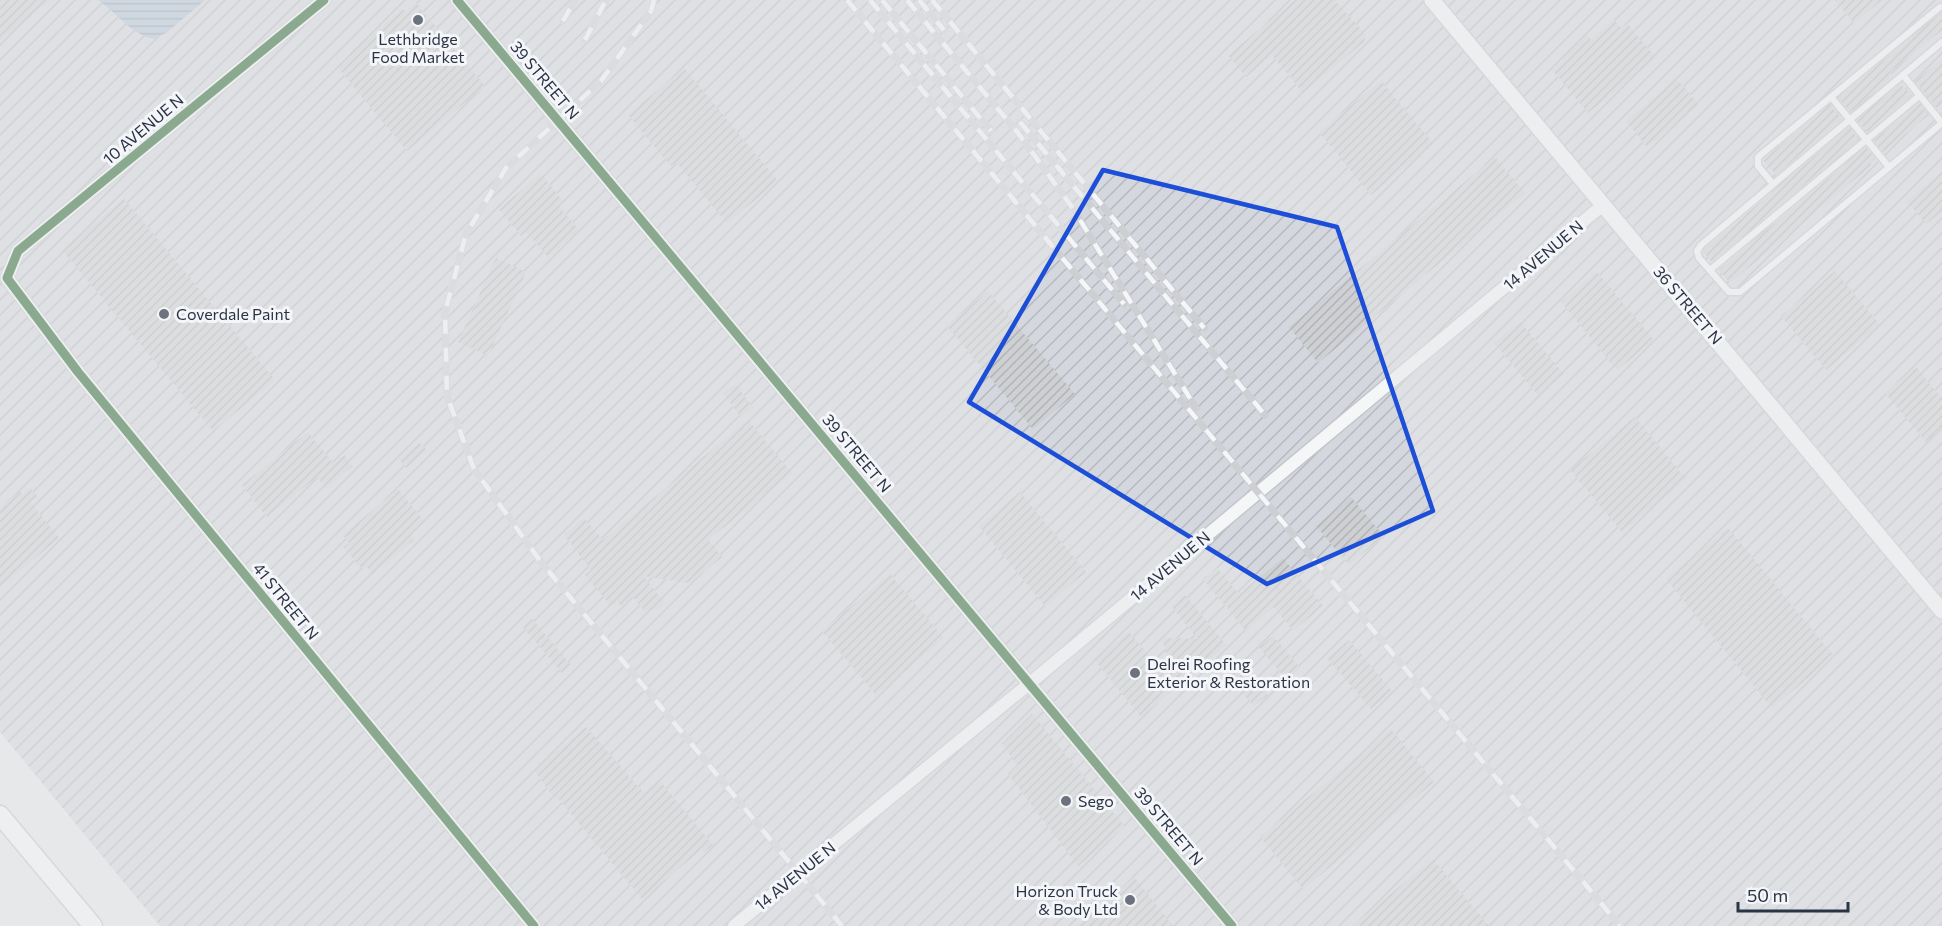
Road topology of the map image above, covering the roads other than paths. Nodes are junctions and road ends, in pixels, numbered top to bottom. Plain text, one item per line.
1 (324, 0) edge
2 (457, 0) edge
3 (1432, 0) edge
4 (1940, 6) dead end
5 (1942, 42) edge
6 (1902, 75) junction
7 (1919, 96) junction
8 (1831, 97) junction
9 (1850, 120) junction
10 (1942, 123) edge
11 (1867, 140) junction
12 (1889, 167) junction
13 (1773, 184) junction
14 (1604, 204) junction
15 (1710, 270) junction
16 (18, 293) joint
17 (1942, 611) edge
18 (1030, 683) junction
19 (0, 815) edge
20 (93, 926) edge
21 (534, 926) edge
22 (734, 926) edge
23 (1232, 926) edge

1 - 16 street, 10 AVENUE N
2 - 18 street, 39 STREET N
3 - 14 street, 36 STREET N
4 - 8 lane
5 - 6 lane
6 - 7 lane
6 - 9 lane
7 - 10 lane
7 - 11 lane
8 - 9 lane
8 - 13 lane
9 - 11 lane
9 - 13 lane
10 - 12 lane
11 - 12 lane
11 - 15 lane
12 - 15 lane
13 - 15 lane
14 - 17 street, 36 STREET N
14 - 18 street, 14 AVENUE N
16 - 21 street, 41 STREET N
18 - 22 street, 14 AVENUE N
18 - 23 street, 39 STREET N
19 - 20 main road

